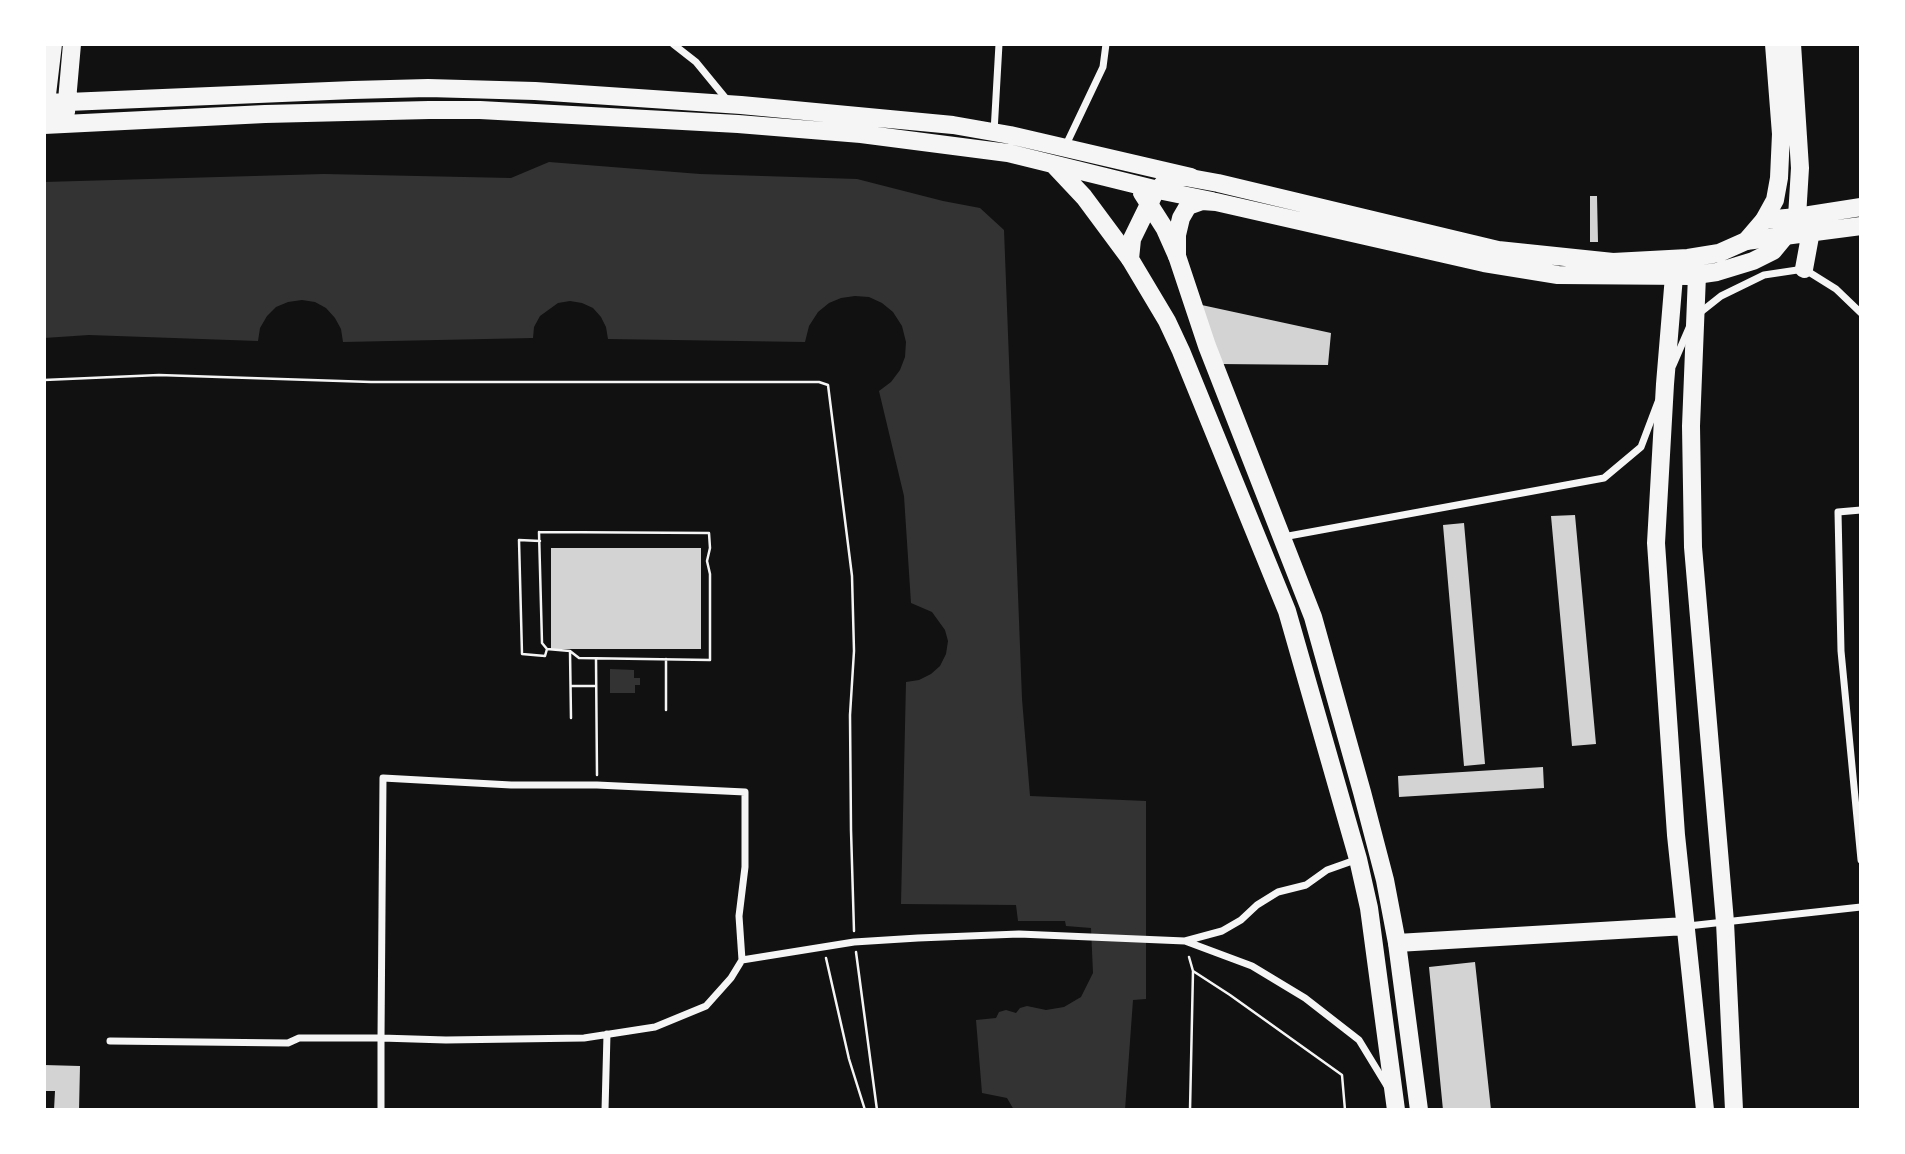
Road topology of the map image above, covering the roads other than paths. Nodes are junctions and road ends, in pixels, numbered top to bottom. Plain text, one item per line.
1 (53, 44) edge
2 (72, 44) edge
3 (673, 44) edge
4 (999, 44) edge
5 (1106, 44) edge
6 (1774, 44) edge
7 (1792, 44) edge
8 (69, 102) junction
9 (45, 103) edge
10 (731, 105) junction
11 (51, 124) edge
12 (994, 132) junction
13 (1065, 148) junction
14 (1054, 164) junction
15 (1201, 179) junction
16 (1136, 185) junction
17 (1154, 196) junction
18 (1216, 202) junction
19 (1861, 207) edge
20 (1819, 214) junction
21 (1797, 217) junction
22 (1764, 220) junction
23 (1861, 226) edge
24 (1811, 231) junction
25 (1787, 234) junction
26 (1746, 241) junction
27 (1177, 256) junction
28 (1130, 259) junction
29 (1804, 269) junction
30 (1697, 275) junction
31 (1674, 276) junction
32 (1861, 313) edge
33 (1694, 318) junction
34 (1665, 384) junction
35 (1861, 510) edge
36 (1281, 537) junction
37 (1858, 789) edge
38 (1358, 859) junction
39 (1861, 860) edge
40 (1861, 907) edge
41 (1725, 922) junction
42 (1686, 926) junction
43 (1185, 942) junction
44 (1397, 943) junction
45 (742, 960) junction
46 (607, 1034) junction
47 (381, 1038) junction
48 (110, 1041) dead end
49 (1395, 1104) edge
50 (381, 1110) edge
51 (605, 1110) edge
52 (1419, 1110) edge
53 (1705, 1110) edge
54 (1734, 1110) edge

1 - 9 main road
2 - 8 main road
3 - 10 street
4 - 12 street
5 - 13 street
6 - 22 main road
7 - 21 main road
8 - 9 main road
8 - 10 main road
8 - 11 main road
9 - 11 main road
10 - 12 main road
11 - 14 main road
12 - 13 main road
13 - 15 main road
13 - 16 main road
14 - 16 main road
14 - 28 main road
15 - 17 main road
15 - 26 main road
16 - 17 main road
17 - 18 main road
17 - 27 main road
17 - 28 main road
18 - 27 main road
18 - 31 main road
19 - 20 main road
20 - 21 main road
20 - 24 main road
21 - 22 main road
21 - 25 main road
22 - 26 main road
23 - 24 main road
24 - 25 main road
24 - 29 main road
25 - 26 main road
25 - 30 main road
27 - 36 main road
28 - 38 main road
29 - 32 street
29 - 33 street
30 - 31 main road
30 - 33 main road
31 - 34 main road
33 - 34 street
33 - 41 main road
34 - 36 street
34 - 42 main road
35 - 37 street
36 - 44 main road
37 - 39 street
38 - 43 street
38 - 49 main road
40 - 41 street
41 - 42 street
41 - 54 main road
42 - 44 main road
42 - 53 main road
43 - 45 street
43 - 49 street
44 - 52 main road
45 - 46 street
45 - 47 street
46 - 47 street
46 - 51 street
47 - 48 street
47 - 50 street

